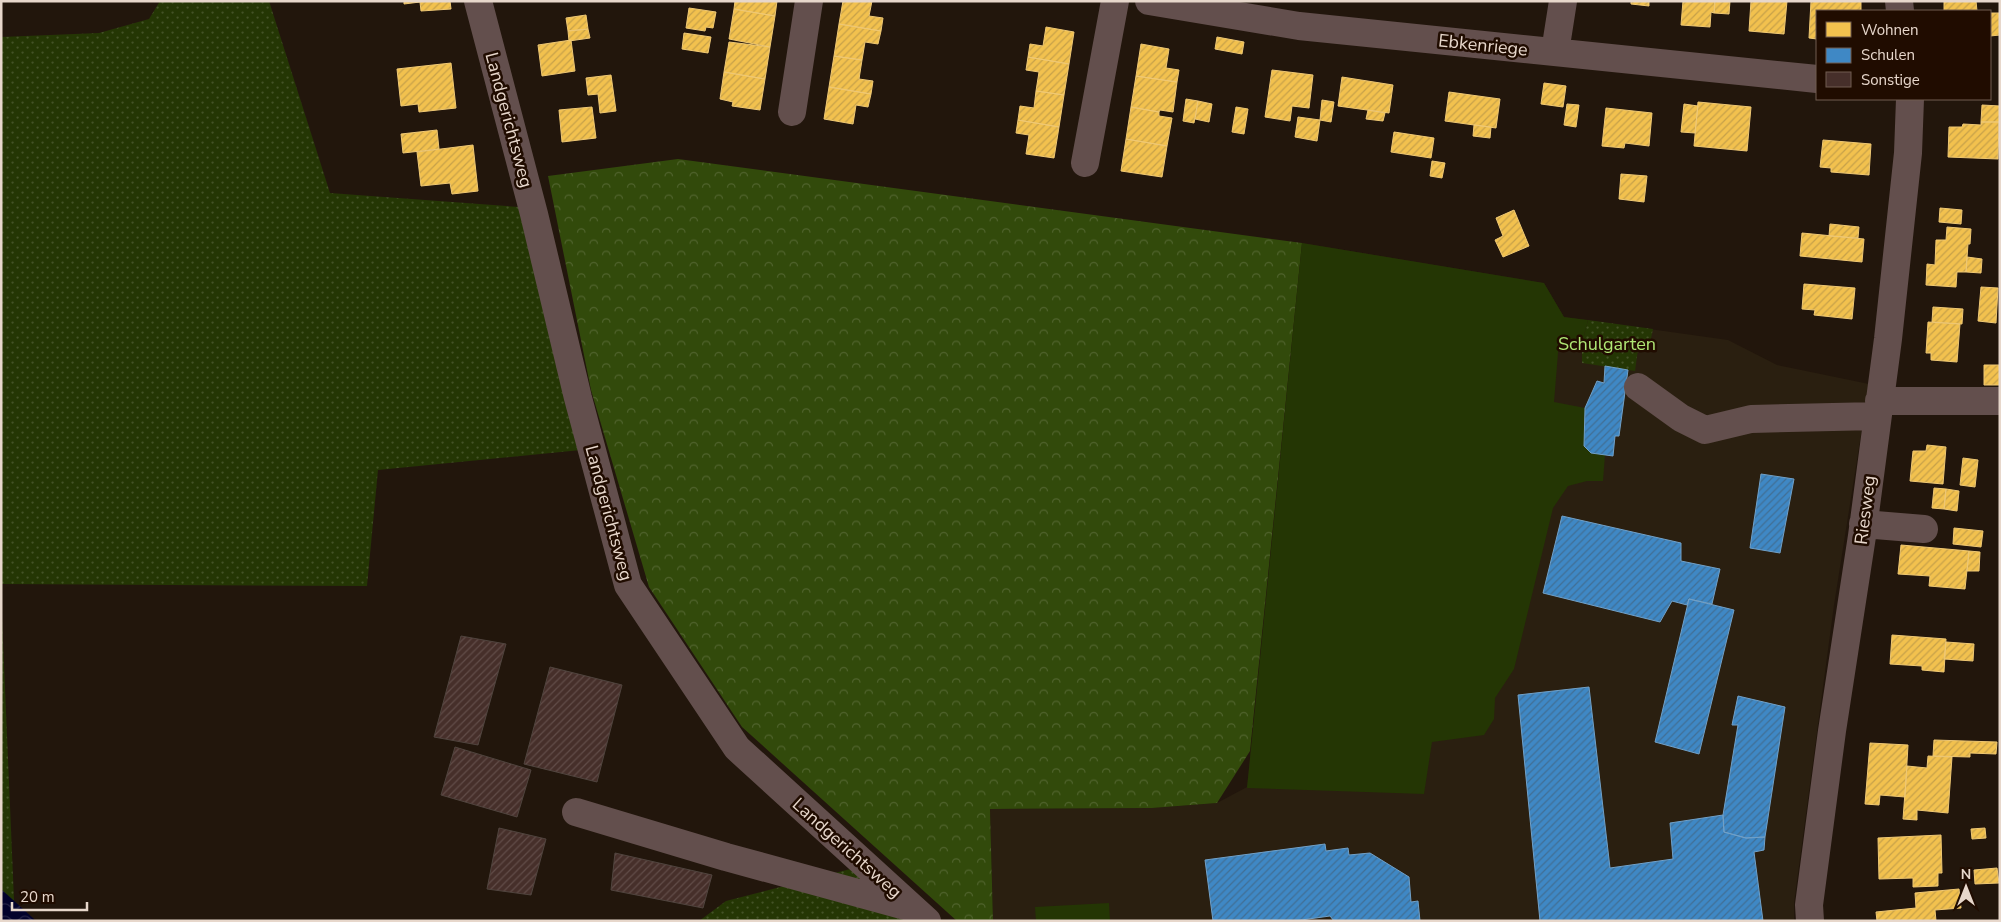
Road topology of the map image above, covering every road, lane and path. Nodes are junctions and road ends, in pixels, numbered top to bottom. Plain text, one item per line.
1 (478, 1) edge
2 (809, 1) edge
3 (1115, 1) edge
4 (1149, 1) edge
5 (1563, 1) edge
6 (1555, 52) junction
7 (1816, 79) edge
8 (1910, 100) edge
9 (792, 112) dead end
10 (1085, 163) dead end
11 (1638, 387) dead end
12 (2000, 401) edge
13 (1878, 408) junction
14 (1864, 524) junction
15 (1924, 528) dead end
16 (576, 812) dead end
17 (920, 914) edge
18 (1810, 921) edge

1 - 17 street, Landgerichtsweg
2 - 9 street
3 - 10 street
4 - 6 street, Ebkenriege
5 - 6 street
6 - 7 street, Ebkenriege
8 - 13 street, Riesweg
11 - 13 street
12 - 13 street
13 - 14 street, Riesweg
14 - 15 street
14 - 18 street, Riesweg
16 - 17 street

